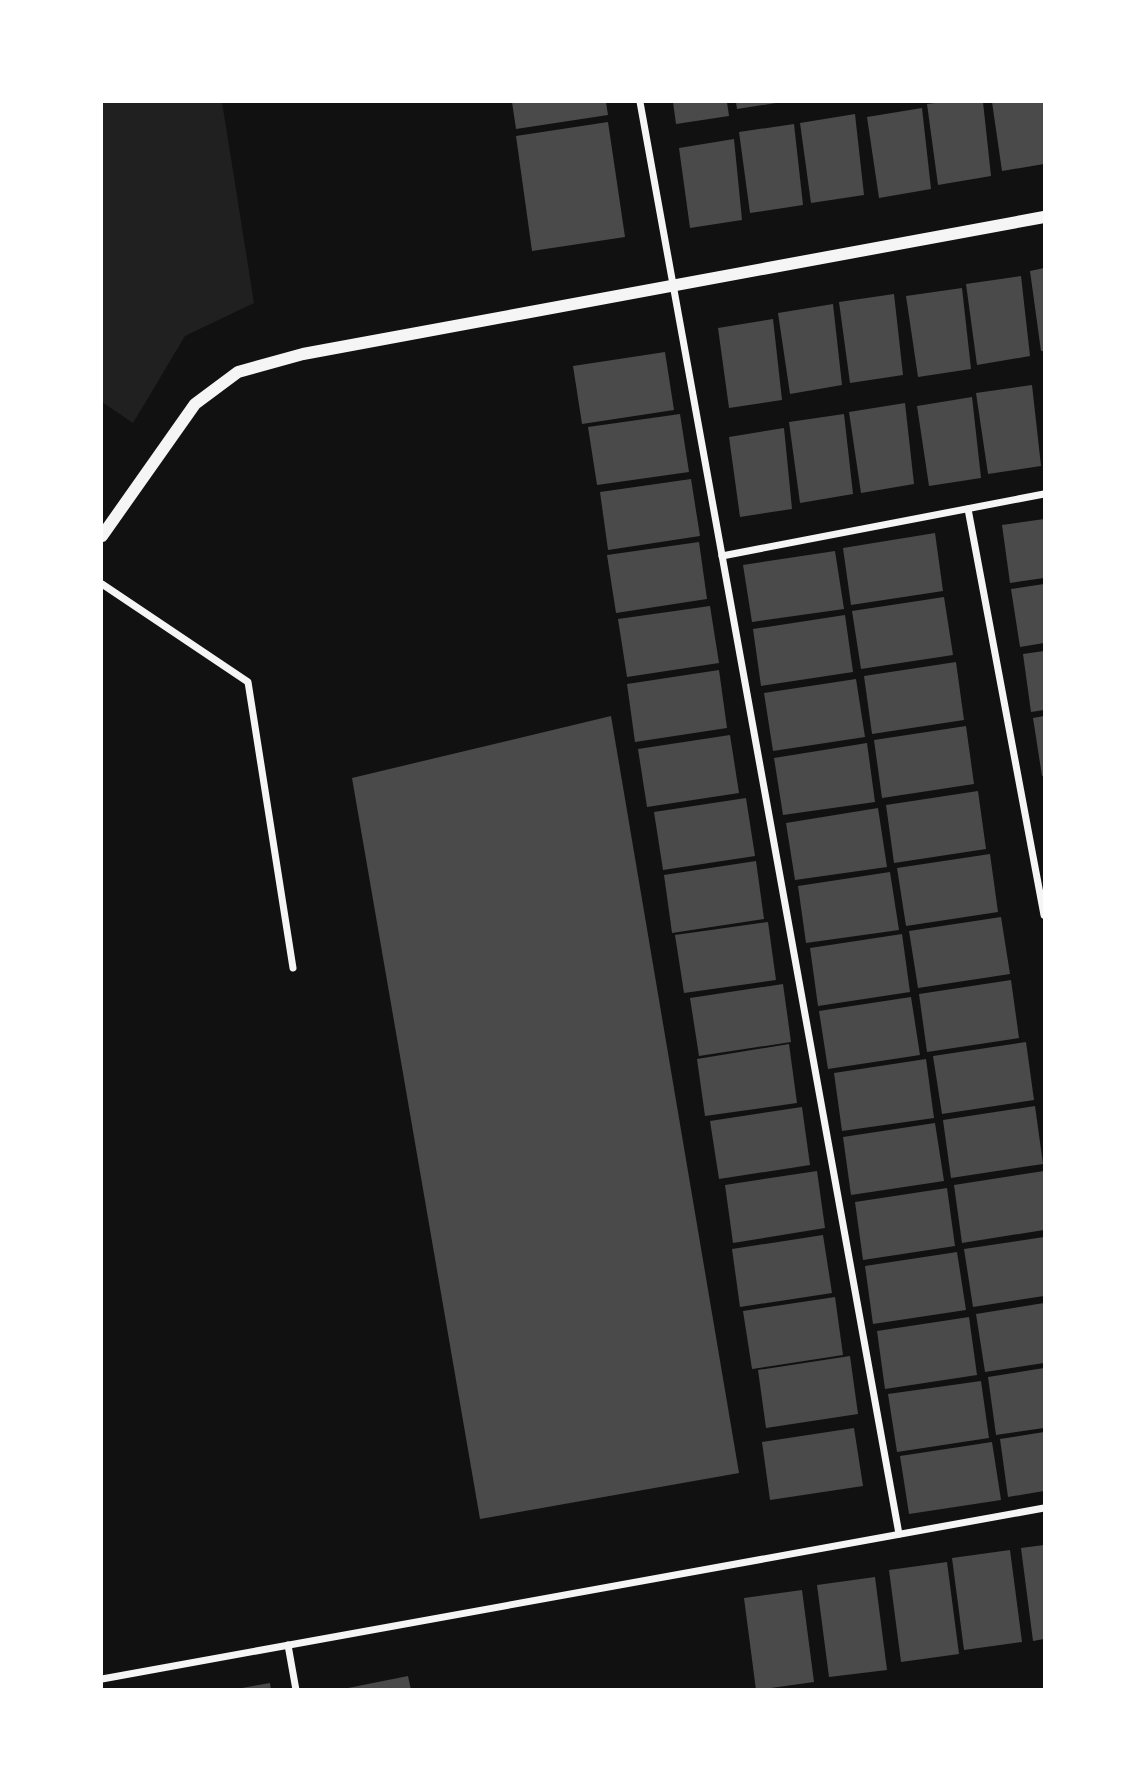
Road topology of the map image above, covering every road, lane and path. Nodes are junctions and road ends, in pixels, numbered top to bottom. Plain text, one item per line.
1 (640, 102) edge
2 (1045, 217) edge
3 (673, 285) junction
4 (1045, 494) edge
5 (968, 509) junction
6 (102, 536) edge
7 (723, 556) junction
8 (102, 584) edge
9 (1045, 915) edge
10 (293, 968) dead end
11 (1045, 1508) edge
12 (899, 1534) junction
13 (288, 1645) junction
14 (102, 1679) edge
15 (296, 1689) edge

1 - 3 street
2 - 3 street
3 - 6 street
3 - 7 street
4 - 5 street
5 - 7 street
5 - 9 street
7 - 12 street
8 - 10 street
11 - 12 street
12 - 13 street
13 - 14 street
13 - 15 street

